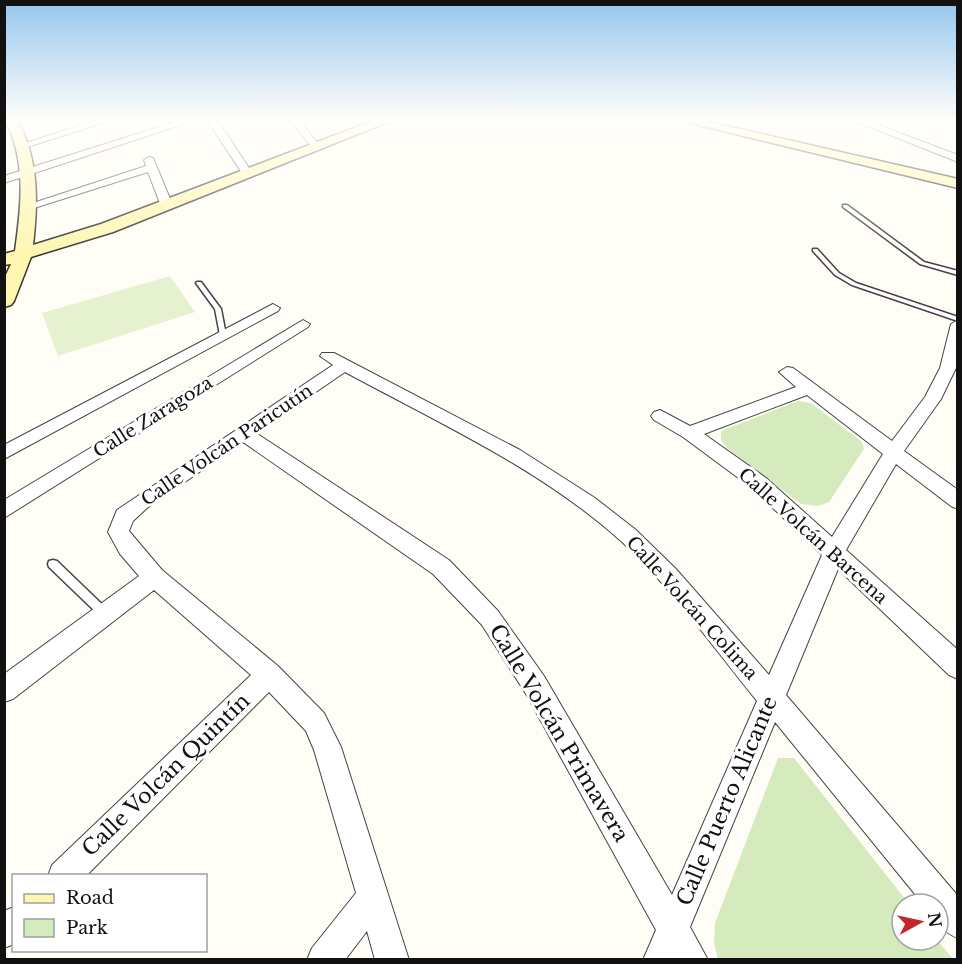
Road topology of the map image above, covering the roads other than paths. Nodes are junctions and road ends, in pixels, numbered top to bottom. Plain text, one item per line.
1 (25, 165) edge
2 (51, 165) edge
3 (148, 165) edge
4 (151, 165) edge
5 (242, 165) edge
6 (272, 165) edge
7 (880, 165) edge
8 (26, 173) junction
9 (248, 174) junction
10 (4, 180) edge
11 (957, 184) edge
12 (166, 206) junction
13 (844, 206) dead end
14 (27, 207) junction
15 (815, 250) dead end
16 (23, 255) junction
17 (4, 260) edge
18 (957, 273) edge
19 (199, 284) dead end
20 (4, 301) edge
21 (273, 308) dead end
22 (957, 320) edge
23 (303, 324) dead end
24 (957, 324) edge
25 (223, 335) junction
26 (336, 361) joint
27 (787, 372) dead end
28 (807, 389) junction
29 (660, 416) dead end
30 (244, 434) junction
31 (689, 434) junction
32 (4, 453) edge
33 (893, 453) junction
34 (957, 501) edge
35 (4, 510) edge
36 (833, 554) junction
37 (53, 564) dead end
38 (154, 577) junction
39 (105, 614) junction
40 (957, 667) edge
41 (269, 675) junction
42 (4, 690) edge
43 (771, 697) junction
44 (65, 874) edge
45 (373, 896) junction
46 (957, 922) edge
47 (673, 927) junction
48 (324, 960) edge
49 (392, 960) edge
50 (660, 960) edge
51 (691, 960) edge

1 - 8 street
2 - 8 street
3 - 14 street
4 - 12 street
5 - 9 street
6 - 9 street
7 - 11 street
8 - 10 street
8 - 14 street
9 - 12 street
12 - 16 street
13 - 18 lane
14 - 16 street
15 - 22 lane
16 - 17 street
16 - 20 street
19 - 25 lane
21 - 25 street, Calle Zaragoza
23 - 35 street, Calle Zaragoza
24 - 33 street, Calle Puerto Alicante
25 - 32 street, Calle Zaragoza
26 - 30 street, Calle Volcán Paricutín
26 - 43 street, Calle Volcán Colima
27 - 28 street
28 - 31 street
28 - 33 street
29 - 31 street, Calle Volcán Barcena
30 - 38 street, Calle Volcán Paricutín
30 - 47 street, Calle Volcán Primavera
31 - 36 street, Calle Volcán Barcena
33 - 34 street
33 - 36 street, Calle Puerto Alicante
36 - 40 street, Calle Volcán Barcena
36 - 43 street, Calle Puerto Alicante
37 - 39 lane
38 - 39 street
38 - 41 street
39 - 42 street
41 - 44 street, Calle Volcán Quintín
41 - 45 street
43 - 46 street, Calle Volcán Colima
43 - 47 street, Calle Puerto Alicante
45 - 48 street
45 - 49 street
47 - 50 street, Calle Puerto Alicante
47 - 51 street, Calle Volcán Primavera

